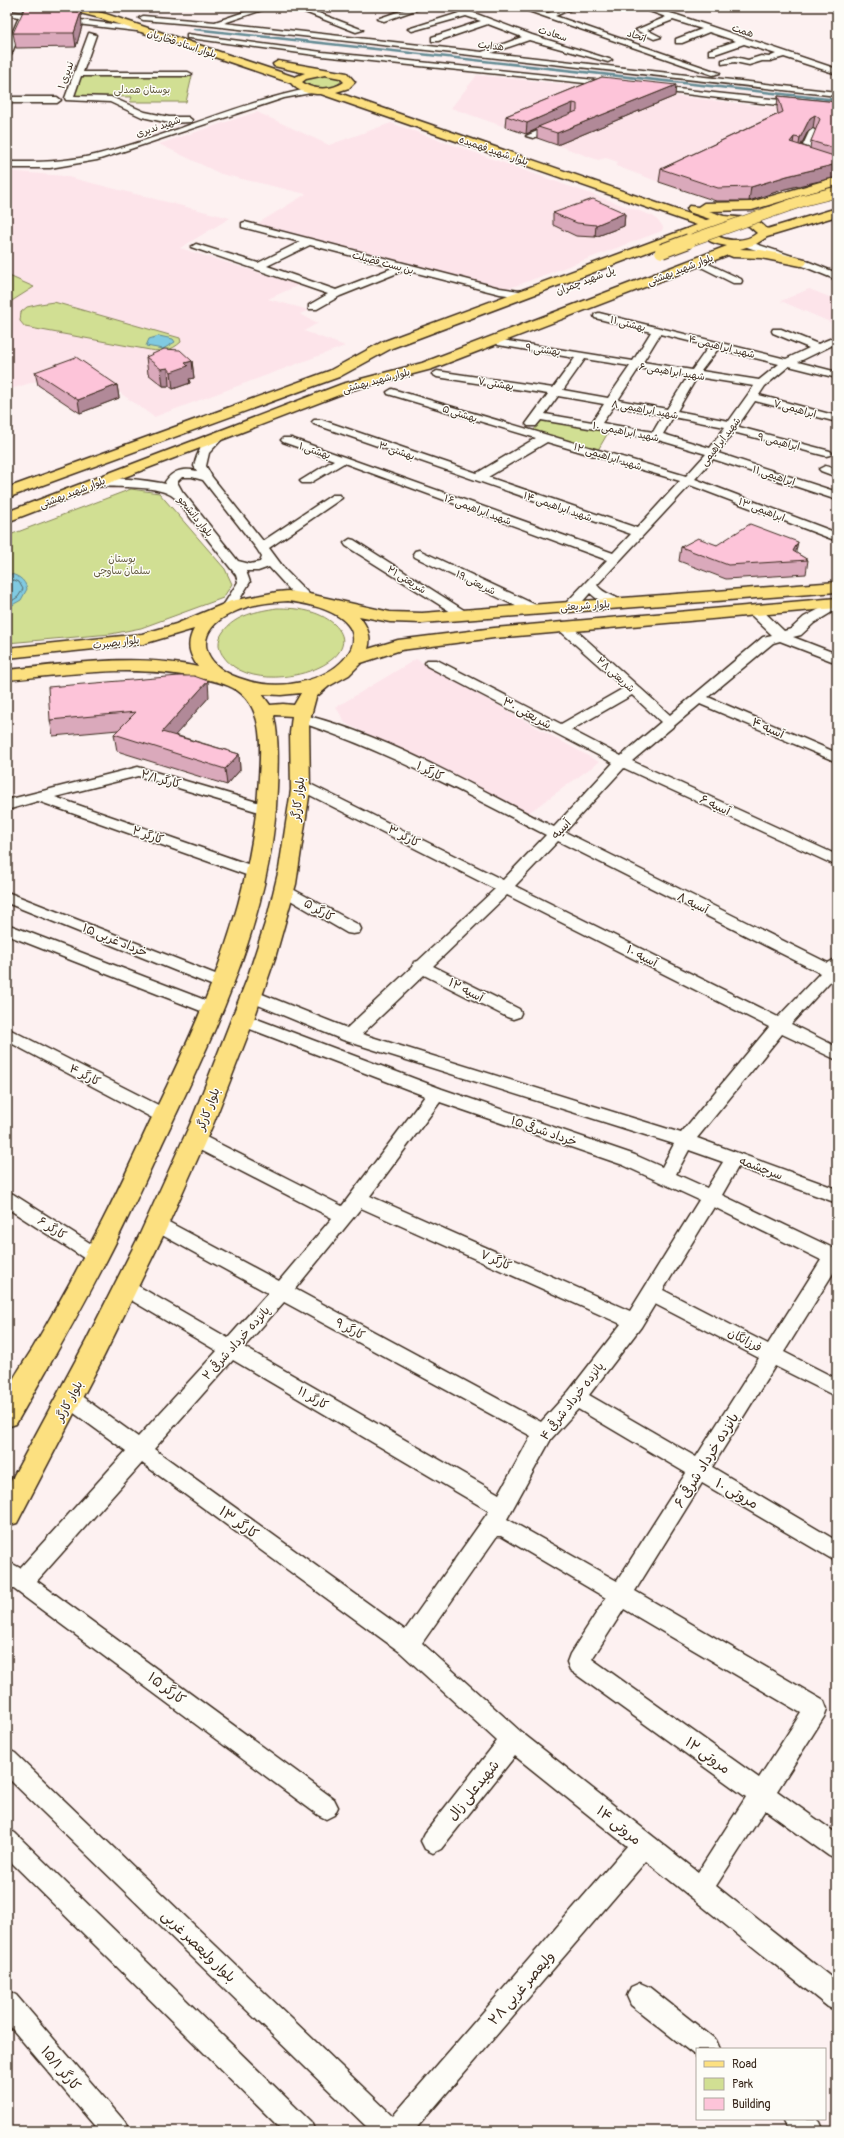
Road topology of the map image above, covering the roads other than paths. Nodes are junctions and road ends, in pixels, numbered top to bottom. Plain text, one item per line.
1 (67, 7) edge
2 (267, 7) edge
3 (296, 7) edge
4 (420, 7) edge
5 (451, 7) edge
6 (572, 7) edge
7 (642, 7) edge
8 (520, 8) edge
9 (102, 12) edge
10 (7, 13) edge
11 (467, 13) junction
12 (23, 14) junction
13 (549, 16) junction
14 (674, 17) junction
15 (143, 18) junction
16 (381, 19) dead end
17 (490, 21) junction
18 (539, 21) dead end
19 (566, 22) junction
20 (88, 23) junction
21 (209, 24) junction
22 (527, 25) dead end
23 (555, 26) dead end
24 (127, 28) junction
25 (412, 29) dead end
26 (513, 29) junction
27 (710, 29) junction
28 (145, 30) junction
29 (373, 34) dead end
30 (92, 35) junction
31 (188, 35) junction
32 (559, 35) dead end
33 (529, 36) junction
34 (657, 37) dead end
35 (340, 38) junction
36 (435, 39) dead end
37 (359, 40) junction
38 (544, 41) junction
39 (679, 41) dead end
40 (744, 41) junction
41 (10, 42) edge
42 (712, 52) dead end
43 (481, 54) junction
44 (784, 54) junction
45 (7, 55) edge
46 (725, 62) dead end
47 (287, 67) junction
48 (835, 71) edge
49 (270, 72) junction
50 (318, 72) junction
51 (652, 73) junction
52 (76, 74) junction
53 (188, 74) dead end
54 (819, 76) dead end
55 (296, 82) junction
56 (746, 83) junction
57 (624, 85) edge
58 (640, 87) edge
59 (355, 89) junction
60 (318, 91) junction
61 (837, 94) edge
62 (7, 100) edge
63 (57, 100) dead end
64 (837, 109) edge
65 (142, 114) junction
66 (188, 120) junction
67 (566, 122) edge
68 (159, 129) junction
69 (813, 132) edge
70 (530, 136) edge
71 (801, 156) edge
72 (7, 164) edge
73 (837, 181) edge
74 (837, 192) edge
75 (837, 202) edge
76 (682, 206) junction
77 (752, 206) junction
78 (666, 210) junction
79 (837, 212) edge
80 (724, 220) junction
81 (806, 223) junction
82 (245, 225) dead end
83 (707, 226) junction
84 (762, 236) junction
85 (672, 238) junction
86 (308, 242) junction
87 (744, 243) junction
88 (196, 247) dead end
89 (712, 257) junction
90 (698, 262) junction
91 (801, 262) junction
92 (259, 266) junction
93 (403, 267) junction
94 (837, 277) edge
95 (737, 281) dead end
96 (336, 294) junction
97 (522, 294) junction
98 (313, 306) dead end
99 (599, 316) dead end
100 (657, 330) junction
101 (777, 331) dead end
102 (837, 339) edge
103 (502, 344) dead end
104 (716, 344) junction
105 (818, 348) junction
106 (583, 355) junction
107 (787, 363) junction
108 (636, 365) junction
109 (334, 374) junction
110 (436, 374) dead end
111 (694, 374) junction
112 (837, 376) edge
113 (761, 384) junction
114 (348, 387) junction
115 (392, 392) dead end
116 (556, 392) junction
117 (753, 397) junction
118 (609, 403) junction
119 (671, 413) junction
120 (538, 416) junction
121 (837, 419) edge
122 (318, 422) dead end
123 (595, 425) junction
124 (732, 426) junction
125 (528, 433) junction
126 (656, 436) junction
127 (218, 437) junction
128 (545, 438) junction
129 (287, 440) dead end
130 (712, 453) junction
131 (826, 453) dead end
132 (343, 459) junction
133 (825, 469) dead end
134 (837, 473) edge
135 (207, 478) junction
136 (477, 478) junction
137 (688, 480) junction
138 (306, 481) dead end
139 (95, 483) junction
140 (176, 491) junction
141 (7, 493) edge
142 (837, 496) edge
143 (336, 498) dead end
144 (7, 517) edge
145 (639, 533) junction
146 (837, 538) edge
147 (350, 543) dead end
148 (265, 553) junction
149 (419, 554) dead end
150 (614, 558) junction
151 (235, 564) junction
152 (590, 584) junction
153 (837, 587) edge
154 (304, 598) junction
155 (617, 603) junction
156 (837, 603) edge
157 (334, 606) junction
158 (571, 606) junction
159 (533, 609) junction
160 (223, 610) junction
161 (755, 611) junction
162 (464, 614) junction
163 (402, 617) junction
164 (563, 626) junction
165 (782, 637) junction
166 (405, 644) junction
167 (7, 653) edge
168 (837, 659) edge
169 (354, 660) junction
170 (432, 663) dead end
171 (7, 675) edge
172 (325, 680) junction
173 (231, 682) junction
174 (633, 689) junction
175 (698, 698) junction
176 (264, 713) junction
177 (301, 716) junction
178 (669, 722) junction
179 (561, 730) junction
180 (837, 758) edge
181 (622, 762) junction
182 (301, 784) junction
183 (40, 797) junction
184 (7, 805) edge
185 (268, 810) junction
186 (555, 835) junction
187 (837, 861) edge
188 (257, 873) junction
189 (506, 887) junction
190 (285, 890) junction
191 (7, 897) edge
192 (353, 929) dead end
193 (7, 930) edge
194 (420, 966) junction
195 (833, 968) edge
196 (222, 983) junction
197 (252, 996) junction
198 (212, 1009) junction
199 (512, 1013) dead end
200 (243, 1020) junction
201 (779, 1026) junction
202 (7, 1034) edge
203 (349, 1036) junction
204 (837, 1054) edge
205 (436, 1094) junction
206 (164, 1116) junction
207 (196, 1140) junction
208 (685, 1141) junction
209 (735, 1158) junction
210 (666, 1177) junction
211 (837, 1196) edge
212 (710, 1197) junction
213 (7, 1199) edge
214 (358, 1199) junction
215 (343, 1215) junction
216 (157, 1224) junction
217 (97, 1257) junction
218 (835, 1258) edge
219 (126, 1288) junction
220 (281, 1292) junction
221 (652, 1293) junction
222 (634, 1321) junction
223 (230, 1350) junction
224 (772, 1354) junction
225 (837, 1389) edge
226 (576, 1397) junction
227 (70, 1399) junction
228 (7, 1416) edge
229 (544, 1433) junction
230 (140, 1449) junction
231 (699, 1471) junction
232 (7, 1514) edge
233 (497, 1517) junction
234 (837, 1552) edge
235 (15, 1576) edge
236 (620, 1595) junction
237 (408, 1645) junction
238 (578, 1662) joint
239 (513, 1740) junction
240 (7, 1761) edge
241 (762, 1794) junction
242 (326, 1807) dead end
243 (433, 1840) dead end
244 (7, 1841) edge
245 (644, 1845) junction
246 (837, 1848) edge
247 (700, 1890) junction
248 (640, 1996) dead end
249 (837, 1998) edge
250 (7, 2004) edge
251 (706, 2048) edge
252 (796, 2120) edge
253 (116, 2131) edge
254 (302, 2131) edge
255 (390, 2131) edge
256 (397, 2131) edge
257 (811, 2131) edge

1 - 9 main road, بلوار استاد فخاریان
2 - 21 street
3 - 35 street
4 - 16 street
5 - 11 street, سعادت
6 - 13 street
7 - 14 street, همت
8 - 13 street, اتحاد
9 - 15 main road, بلوار استاد فخاریان
9 - 20 street
9 - 28 main road, بلوار استاد فخاریان
10 - 12 street
11 - 17 street, سعادت
11 - 25 street
12 - 20 street
12 - 41 street
13 - 18 street
13 - 19 street, اتحاد
14 - 27 street, همت
14 - 34 street
15 - 21 street, هدایت
15 - 31 main road, بلوار استاد فخاریان
17 - 26 street, سعادت
17 - 36 street
19 - 23 street
19 - 56 street, اتحاد
20 - 24 street
20 - 30 street
21 - 31 street
21 - 35 street, هدایت
22 - 26 street
24 - 28 street
24 - 30 street
26 - 33 street, سعادت
27 - 39 street
27 - 40 street, همت
28 - 49 main road, بلوار استاد فخاریان
29 - 37 street
30 - 52 street, ندیری ۱
31 - 47 main road, بلوار استاد فخاریان
31 - 57 street
32 - 38 street
33 - 38 street, سعادت
33 - 43 street
35 - 37 street, هدایت
37 - 43 street, هدایت
38 - 51 street, سعادت
40 - 42 street
40 - 44 street, همت
41 - 45 street
43 - 51 street, هدایت
44 - 46 street
44 - 48 street, همت
47 - 49 main road
47 - 50 main road, بلوار استاد فخاریان
48 - 54 street
49 - 55 main road, بلوار استاد فخاریان
50 - 55 main road
50 - 59 main road, بلوار شهید فهمیده
51 - 56 street, هدایت
52 - 53 street
52 - 65 street, ندیری ۱
55 - 60 main road, بلوار شهید فهمیده
55 - 66 street, شهید ندیری
56 - 61 street, هدایت
58 - 64 street
59 - 60 main road
59 - 76 main road, بلوار شهید فهمیده
60 - 72 street, شهید ندیری
60 - 78 main road, بلوار شهید فهمیده
62 - 63 street
65 - 66 street, ندیری ۱
65 - 68 street
66 - 68 street, شهید ندیری
67 - 70 street
68 - 72 street, شهید ندیری
69 - 71 street
73 - 77 main road
74 - 109 main road, پل شهید چمران, bridge
75 - 114 main road, پل شهید چمران
76 - 77 main road
76 - 80 main road, بلوار شهید فهمیده
77 - 81 main road
78 - 83 main road, بلوار شهید فهمیده
78 - 85 main road
79 - 81 main road
80 - 83 main road, بلوار شهید بهشتی
80 - 84 main road
81 - 84 main road
81 - 91 main road
82 - 86 street, بن بست فضیلت
83 - 85 main road, بلوار شهید بهشتی
83 - 87 main road
84 - 87 main road, بلوار شهید بهشتی
84 - 91 street
85 - 89 main road
85 - 97 main road, بلوار شهید بهشتی
86 - 92 street
86 - 93 street, بن بست فضیلت
87 - 89 main road, بلوار شهید بهشتی
87 - 91 street
88 - 92 street
89 - 90 main road, بلوار شهید بهشتی
89 - 91 main road
90 - 95 street
90 - 114 main road, بلوار شهید بهشتی
91 - 94 street
92 - 96 street
93 - 96 street
93 - 97 street, بن بست فضیلت
96 - 98 street
97 - 109 main road, بلوار شهید بهشتی
99 - 100 street, بهشتی ۱۱
100 - 104 street, شهید ابراهیمی ۴
100 - 108 street
101 - 105 street
102 - 105 street, شهید ابراهیمی
103 - 106 street, بهشتی ۹
104 - 107 street, شهید ابراهیمی ۴
104 - 111 street
105 - 107 street, شهید ابراهیمی
106 - 108 street, شهید ابراهیمی ۶
106 - 116 street
107 - 112 street, شهید ابراهیمی ۴
107 - 113 street, شهید ابراهیمی
108 - 111 street, شهید ابراهیمی ۶
108 - 118 street
109 - 141 main road, بلوار شهید بهشتی
110 - 116 street, بهشتی ۷
111 - 113 street, شهید ابراهیمی ۶
111 - 119 street
113 - 117 street, شهید ابراهیمی
114 - 127 main road, بلوار شهید بهشتی
115 - 125 street, بهشتی ۵
116 - 118 street, شهید ابراهیمی ۸
116 - 120 street
117 - 121 street, ابراهیمی ۷
117 - 124 street, شهید ابراهیمی
118 - 119 street, شهید ابراهیمی ۸
118 - 123 street
119 - 124 street, شهید ابراهیمی ۸
119 - 126 street
120 - 123 street, شهید ابراهیمی ۱۰
120 - 125 street
122 - 136 street, بهشتی ۳
123 - 126 street, شهید ابراهیمی ۱۰
124 - 130 street, شهید ابراهیمی
124 - 131 street, ابراهیمی ۹
125 - 128 street, شهید ابراهیمی ۱۲
126 - 130 street, شهید ابراهیمی ۱۰
127 - 135 street
127 - 139 main road, بلوار شهید بهشتی
128 - 136 street
128 - 137 street, شهید ابراهیمی ۱۲
129 - 132 street, بهشتی ۱
130 - 137 street, شهید ابراهیمی
130 - 142 street, ابراهیمی ۱۱
132 - 138 street
132 - 150 street, شهید ابراهیمی ۱۶
133 - 134 street
135 - 140 street
135 - 148 street
136 - 145 street, شهید ابراهیمی ۱۴
137 - 145 street, شهید ابراهیمی
137 - 146 street, ابراهیمی ۱۳
139 - 140 street, بلوار دانشجو
139 - 144 main road, بلوار شهید بهشتی
140 - 151 street, بلوار دانشجو
143 - 148 street
145 - 150 street, شهید ابراهیمی
147 - 162 street, شریعتی ۲۱
148 - 151 street
148 - 154 street
149 - 159 street, شریعتی ۱۹
150 - 152 street, شهید ابراهیمی
151 - 160 street, بلوار دانشجو
152 - 155 street
152 - 158 street, شهید ابراهیمی
153 - 155 main road, بلوار شریعتی
154 - 157 main road
154 - 160 main road
155 - 158 main road, بلوار شریعتی
156 - 161 main road, بلوار شریعتی
156 - 165 street, آسیه
157 - 163 main road, بلوار شریعتی
157 - 169 main road
158 - 159 main road, بلوار شریعتی
159 - 162 main road, بلوار شریعتی
160 - 167 main road, بلوار بصیرت
160 - 173 main road
161 - 164 main road, بلوار شریعتی
161 - 165 street
162 - 163 main road, بلوار شریعتی
163 - 166 main road
164 - 166 main road, بلوار شریعتی
164 - 174 street, شریعتی ۲۸
165 - 168 street
165 - 175 street, آسیه
166 - 169 main road, بلوار شریعتی
169 - 172 main road
170 - 179 street, شریعتی ۳۰
171 - 173 main road, بلوار بصیرت
172 - 173 main road
172 - 177 main road, بلوار کارگر
173 - 176 main road
174 - 178 street, شریعتی ۲۸
174 - 179 street
175 - 178 street, آسیه
175 - 180 street, آسیه ۴
176 - 177 main road
176 - 185 main road
177 - 182 main road, بلوار کارگر
177 - 186 street, کارگر ۱
178 - 181 street, آسیه
179 - 181 street, شریعتی ۳۰
181 - 186 street, آسیه
181 - 187 street, آسیه ۶
182 - 189 street, کارگر ۳
182 - 190 main road, بلوار کارگر
183 - 184 street, کارگر ۲/۱
183 - 185 street, کارگر ۲/۱
183 - 188 street, کارگر ۲
185 - 188 main road
186 - 189 street, آسیه
186 - 195 street, آسیه ۸
188 - 196 main road
189 - 194 street, آسیه
189 - 201 street, آسیه ۱۰
190 - 192 street, کارگر ۵
190 - 197 main road, بلوار کارگر
191 - 196 street, ۱۵ خرداد غربی
193 - 198 street
194 - 199 street, آسیه ۱۲
194 - 203 street, آسیه
195 - 201 street
196 - 198 main road
197 - 200 main road, بلوار کارگر
197 - 203 street
198 - 206 main road
200 - 205 street, ۱۵ خرداد شرقی
200 - 207 main road, بلوار کارگر
201 - 204 street, آسیه ۱۰
201 - 208 street
202 - 206 street, کارگر ۴
203 - 208 street
205 - 210 street, ۱۵ خرداد شرقی
205 - 214 street, پانزده خرداد شرقی ۲
206 - 217 main road
207 - 215 street
207 - 216 main road, بلوار کارگر
208 - 209 street, سرچشمه
208 - 210 street
209 - 211 street, سرچشمه
209 - 212 street, پانزده خرداد شرقی ۴
210 - 212 street, ۱۵ خرداد شرقی
212 - 218 street, ۱۵ خرداد شرقی
212 - 221 street, پانزده خرداد شرقی ۴
213 - 217 street, کارگر ۶
214 - 215 street, پانزده خرداد شرقی ۲
214 - 222 street, کارگر ۷
215 - 220 street, پانزده خرداد شرقی ۲
216 - 219 main road, بلوار کارگر
216 - 220 street, کارگر ۹
217 - 228 main road
218 - 224 street, پانزده خرداد شرقی ۶
219 - 223 street, کارگر ۱۱
219 - 227 main road, بلوار کارگر
220 - 223 street, پانزده خرداد شرقی ۲
220 - 229 street, کارگر ۹
221 - 222 street, پانزده خرداد شرقی ۴
221 - 224 street, فرزانگان
222 - 226 street, پانزده خرداد شرقی ۴
223 - 230 street, پانزده خرداد شرقی ۲
223 - 233 street, کارگر ۱۱
224 - 225 street, فرزانگان
224 - 231 street, پانزده خرداد شرقی ۶
226 - 229 street, پانزده خرداد شرقی ۴
226 - 231 street, مروتی ۱۰
227 - 230 street, کارگر ۱۳
227 - 232 main road, بلوار کارگر
229 - 233 street, پانزده خرداد شرقی ۴
230 - 235 street, پانزده خرداد شرقی ۲
230 - 237 street, کارگر ۱۳
231 - 234 street, مروتی ۱۰
231 - 236 street, پانزده خرداد شرقی ۶
233 - 236 street, کارگر ۱۱
233 - 237 street, پانزده خرداد شرقی ۴
235 - 242 street, کارگر ۱۵
236 - 238 street, پانزده خرداد شرقی ۶
236 - 241 street, کارگر ۱۱
237 - 239 street, مروتی ۱۴
238 - 241 street, مروتی ۱۲
239 - 243 street, شهیدعلی زال
239 - 245 street, مروتی ۱۴
240 - 255 street, بلوار ولیعصر غربی
241 - 246 street, مروتی ۱۲
241 - 247 street
244 - 254 street
245 - 247 street, مروتی ۱۴
245 - 256 street, ولیعصر غربی ۲۸
247 - 249 street, مروتی ۱۴
248 - 251 street
250 - 253 street, کارگر ۱۵/۱
252 - 257 street

